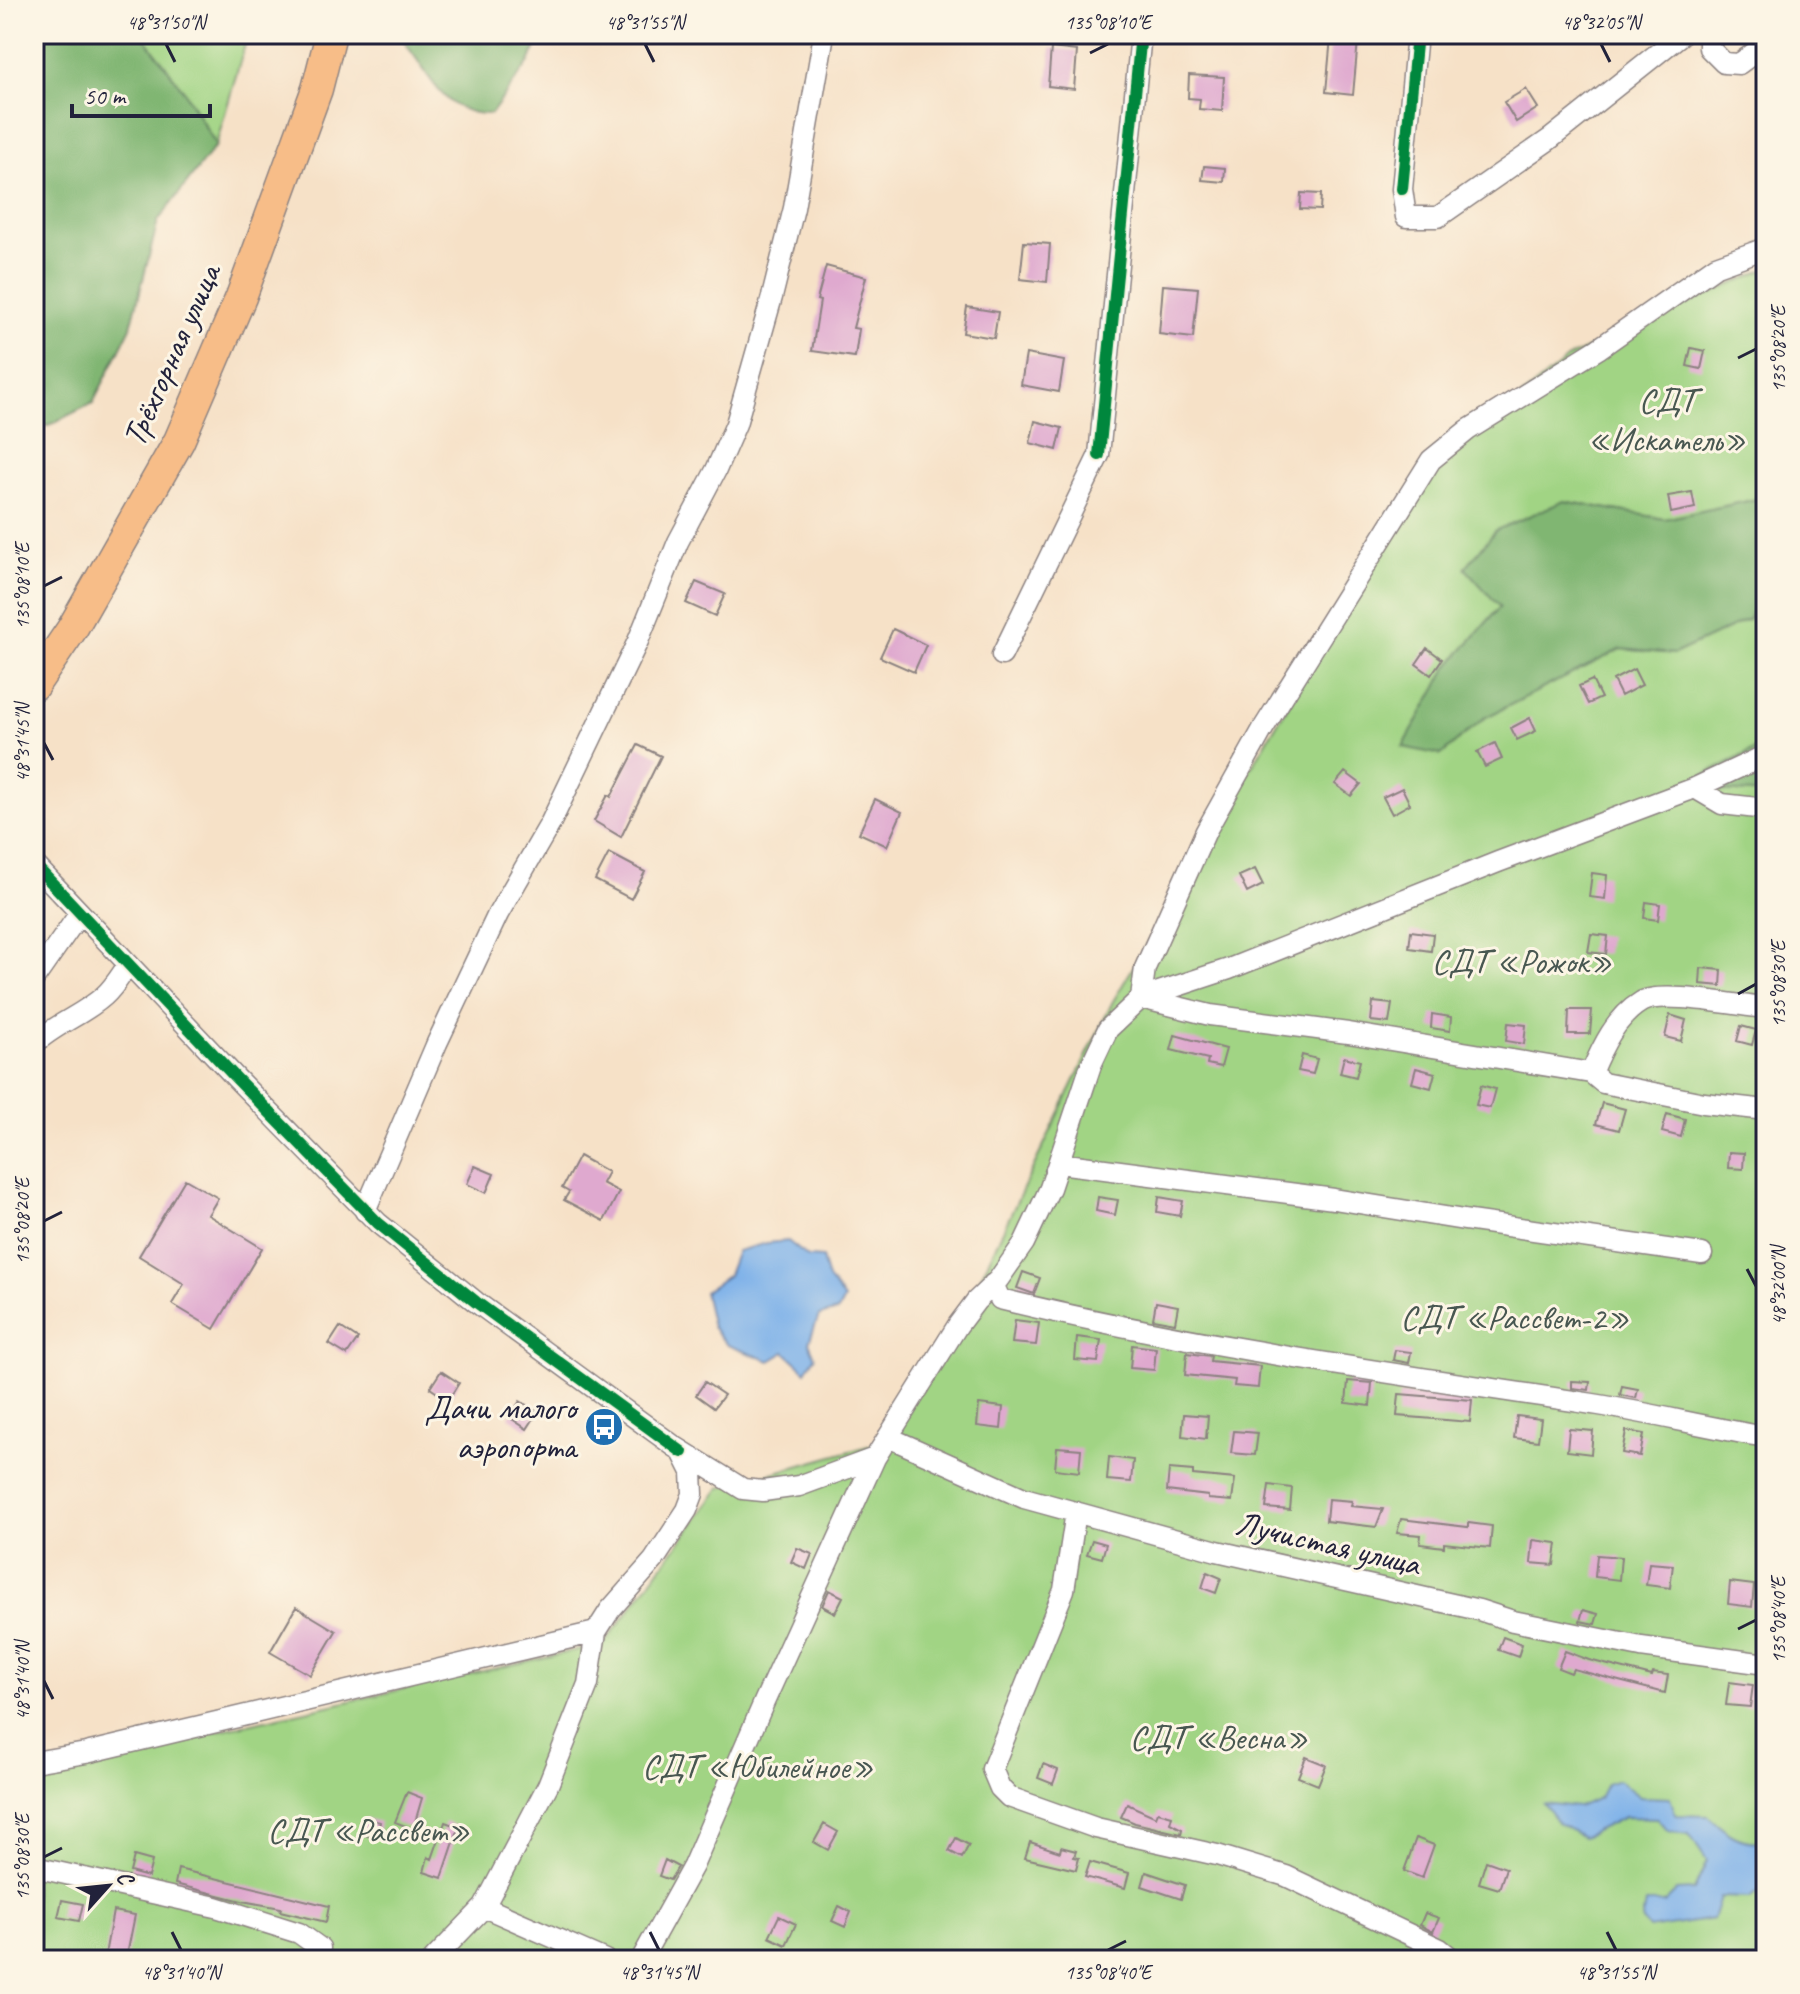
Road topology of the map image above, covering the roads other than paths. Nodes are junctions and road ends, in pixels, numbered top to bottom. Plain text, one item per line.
1 (331, 34) edge
2 (824, 34) edge
3 (1141, 34) edge
4 (1417, 34) edge
5 (1682, 34) edge
6 (1709, 34) edge
7 (1766, 44) edge
8 (1766, 248) edge
9 (1002, 655) dead end
10 (34, 685) edge
11 (1766, 755) edge
12 (1695, 788) junction
13 (1766, 809) edge
14 (34, 864) edge
15 (80, 913) junction
16 (128, 965) junction
17 (34, 979) edge
18 (1141, 998) junction
19 (1766, 1008) edge
20 (34, 1044) edge
21 (1591, 1073) junction
22 (1766, 1110) edge
23 (1059, 1163) junction
24 (365, 1211) junction
25 (1702, 1254) dead end
26 (993, 1284) junction
27 (888, 1437) junction
28 (1766, 1437) edge
29 (682, 1452) junction
30 (875, 1458) junction
31 (1076, 1512) junction
32 (596, 1632) junction
33 (1766, 1664) edge
34 (34, 1762) edge
35 (34, 1867) edge
36 (484, 1907) junction
37 (319, 1960) edge
38 (433, 1960) edge
39 (605, 1960) edge
40 (641, 1960) edge
41 (1454, 1960) edge

1 - 10 highway, Трёхгорная улица
2 - 24 street
3 - 9 street
4 - 5 street
6 - 7 street
8 - 18 street
11 - 12 street
12 - 13 street
12 - 18 street
14 - 15 street
15 - 16 street
15 - 17 street
16 - 20 street
16 - 24 street
18 - 21 street
18 - 23 street
19 - 21 street
21 - 22 street
23 - 25 street
23 - 26 street
24 - 29 street
26 - 27 street
26 - 28 street
27 - 30 street
27 - 31 street, Лучистая улица
29 - 30 street
29 - 32 street
30 - 40 street
31 - 33 street, Лучистая улица
31 - 41 street
32 - 34 street
32 - 36 street
35 - 37 street
36 - 38 street
36 - 39 street

